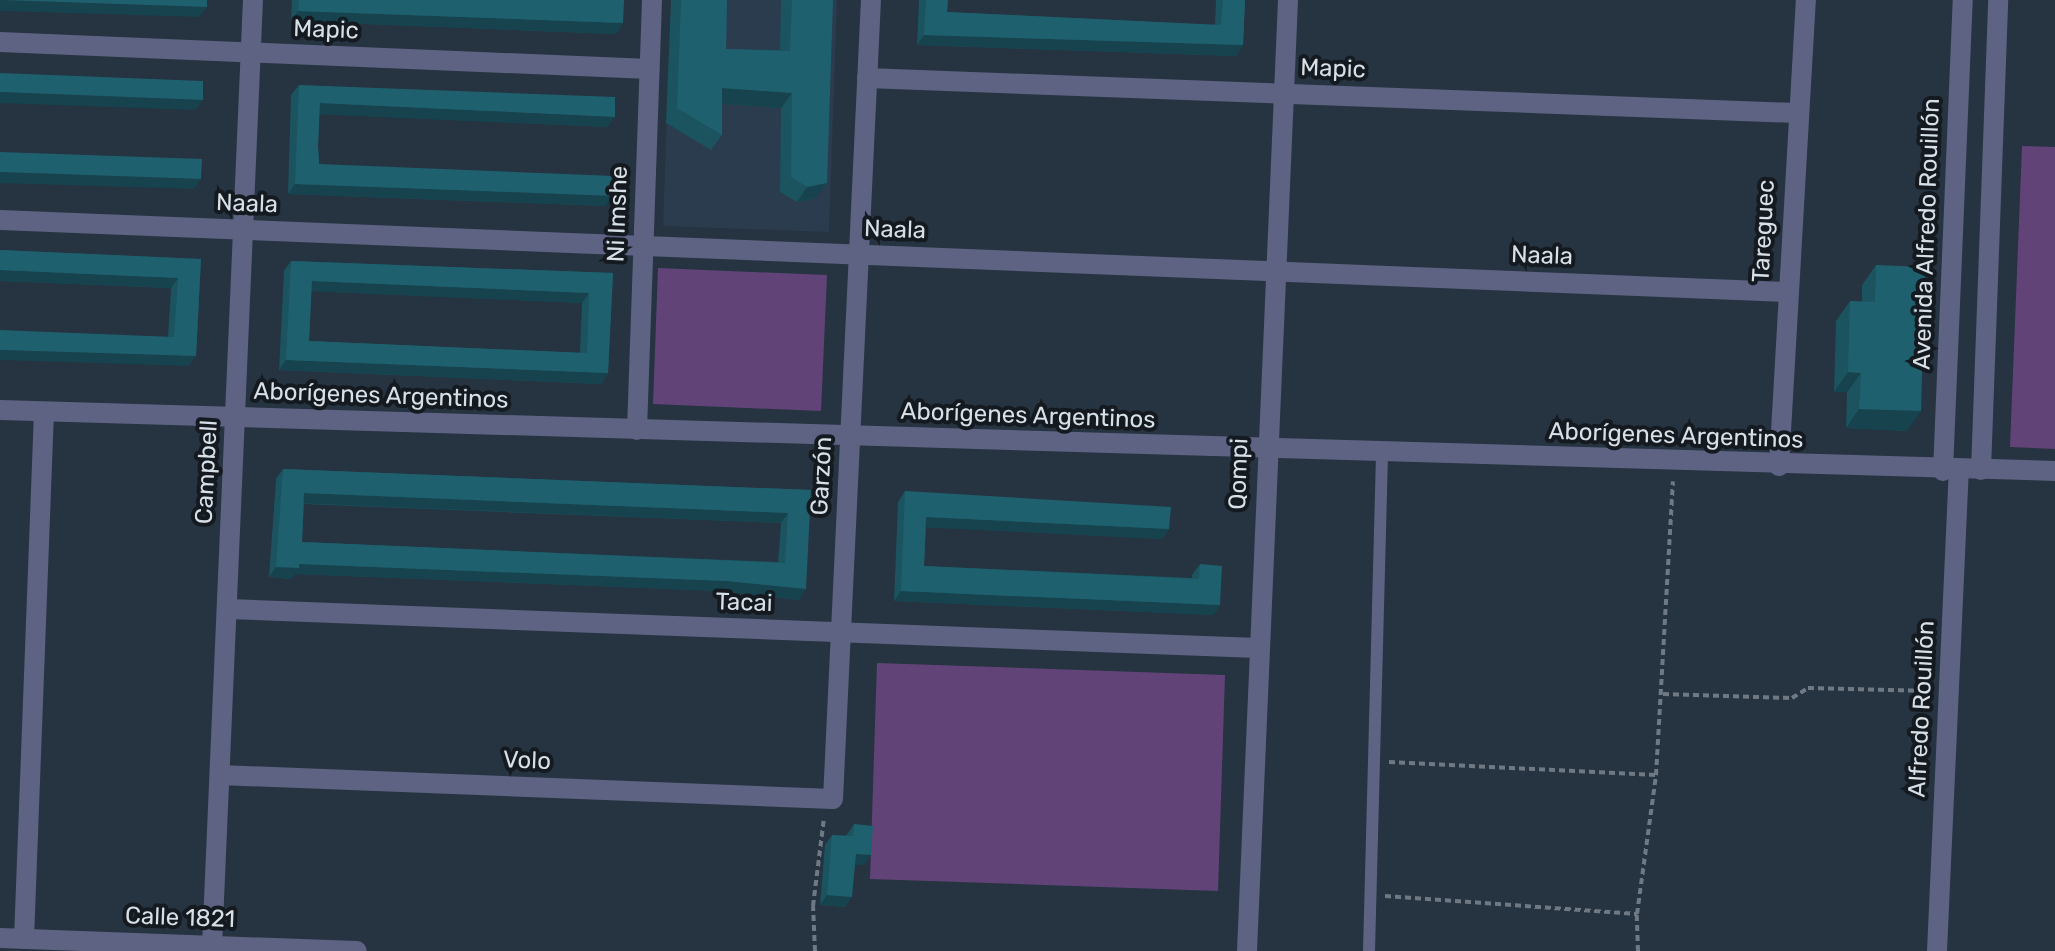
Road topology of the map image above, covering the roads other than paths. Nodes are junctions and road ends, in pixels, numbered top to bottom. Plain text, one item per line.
1 (253, 0) edge
2 (652, 0) edge
3 (871, 0) edge
4 (1288, 0) edge
5 (1806, 0) edge
6 (1963, 0) edge
7 (1998, 0) edge
8 (0, 42) edge
9 (252, 53) junction
10 (649, 69) junction
11 (867, 78) junction
12 (1284, 93) junction
13 (1796, 113) junction
14 (0, 220) edge
15 (244, 230) junction
16 (643, 246) junction
17 (859, 255) junction
18 (1276, 272) junction
19 (1788, 292) junction
20 (0, 410) edge
21 (44, 412) junction
22 (236, 418) junction
23 (637, 430) junction
24 (849, 437) junction
25 (1266, 450) junction
26 (1382, 453) junction
27 (1779, 466) junction
28 (1951, 470) junction
29 (1981, 470) junction
30 (2055, 471) edge
31 (227, 609) junction
32 (841, 632) junction
33 (1258, 648) junction
34 (220, 775) junction
35 (833, 799) joint
36 (0, 938) edge
37 (24, 939) junction
38 (212, 946) junction
39 (357, 951) edge
40 (1247, 951) edge
41 (1369, 951) edge
42 (1937, 951) edge

1 - 9 street, Campbell
2 - 10 street, Ni Imshe
3 - 11 street, Garzón
4 - 12 street, Qompi
5 - 13 street, Tareguec
6 - 28 street, Avenida Alfredo Rouillón
7 - 29 street
8 - 9 street, Mapic
9 - 10 street, Mapic
9 - 15 street, Campbell
10 - 16 street, Ni Imshe
11 - 12 street, Mapic
11 - 17 street, Garzón
12 - 13 street, Mapic
12 - 18 street, Qompi
13 - 19 street, Tareguec
14 - 15 street, Naala
15 - 16 street, Naala
15 - 22 street, Campbell
16 - 17 street, Naala
16 - 23 street, Ni Imshe
17 - 18 street, Naala
17 - 24 street, Garzón
18 - 19 street, Naala
18 - 25 street, Qompi
19 - 27 street, Tareguec
20 - 21 street, Aborígenes Argentinos
21 - 22 street, Aborígenes Argentinos
21 - 37 street
22 - 23 street, Aborígenes Argentinos
22 - 31 street, Campbell
23 - 24 street, Aborígenes Argentinos
24 - 25 street, Aborígenes Argentinos
24 - 32 street, Garzón
25 - 26 street, Aborígenes Argentinos
25 - 33 street, Qompi
26 - 27 street, Aborígenes Argentinos
26 - 41 lane
27 - 28 street, Aborígenes Argentinos
28 - 29 street, Aborígenes Argentinos
28 - 42 street, Alfredo Rouillón
29 - 30 street, Aborígenes Argentinos
31 - 32 street, Tacai
31 - 34 street, Campbell
32 - 33 street, Tacai
32 - 35 street, Garzón
33 - 40 street, Qompi
34 - 35 street, Volo
34 - 38 street, Campbell
36 - 37 street, Calle 1821
37 - 38 street, Calle 1821
38 - 39 street, Calle 1821

